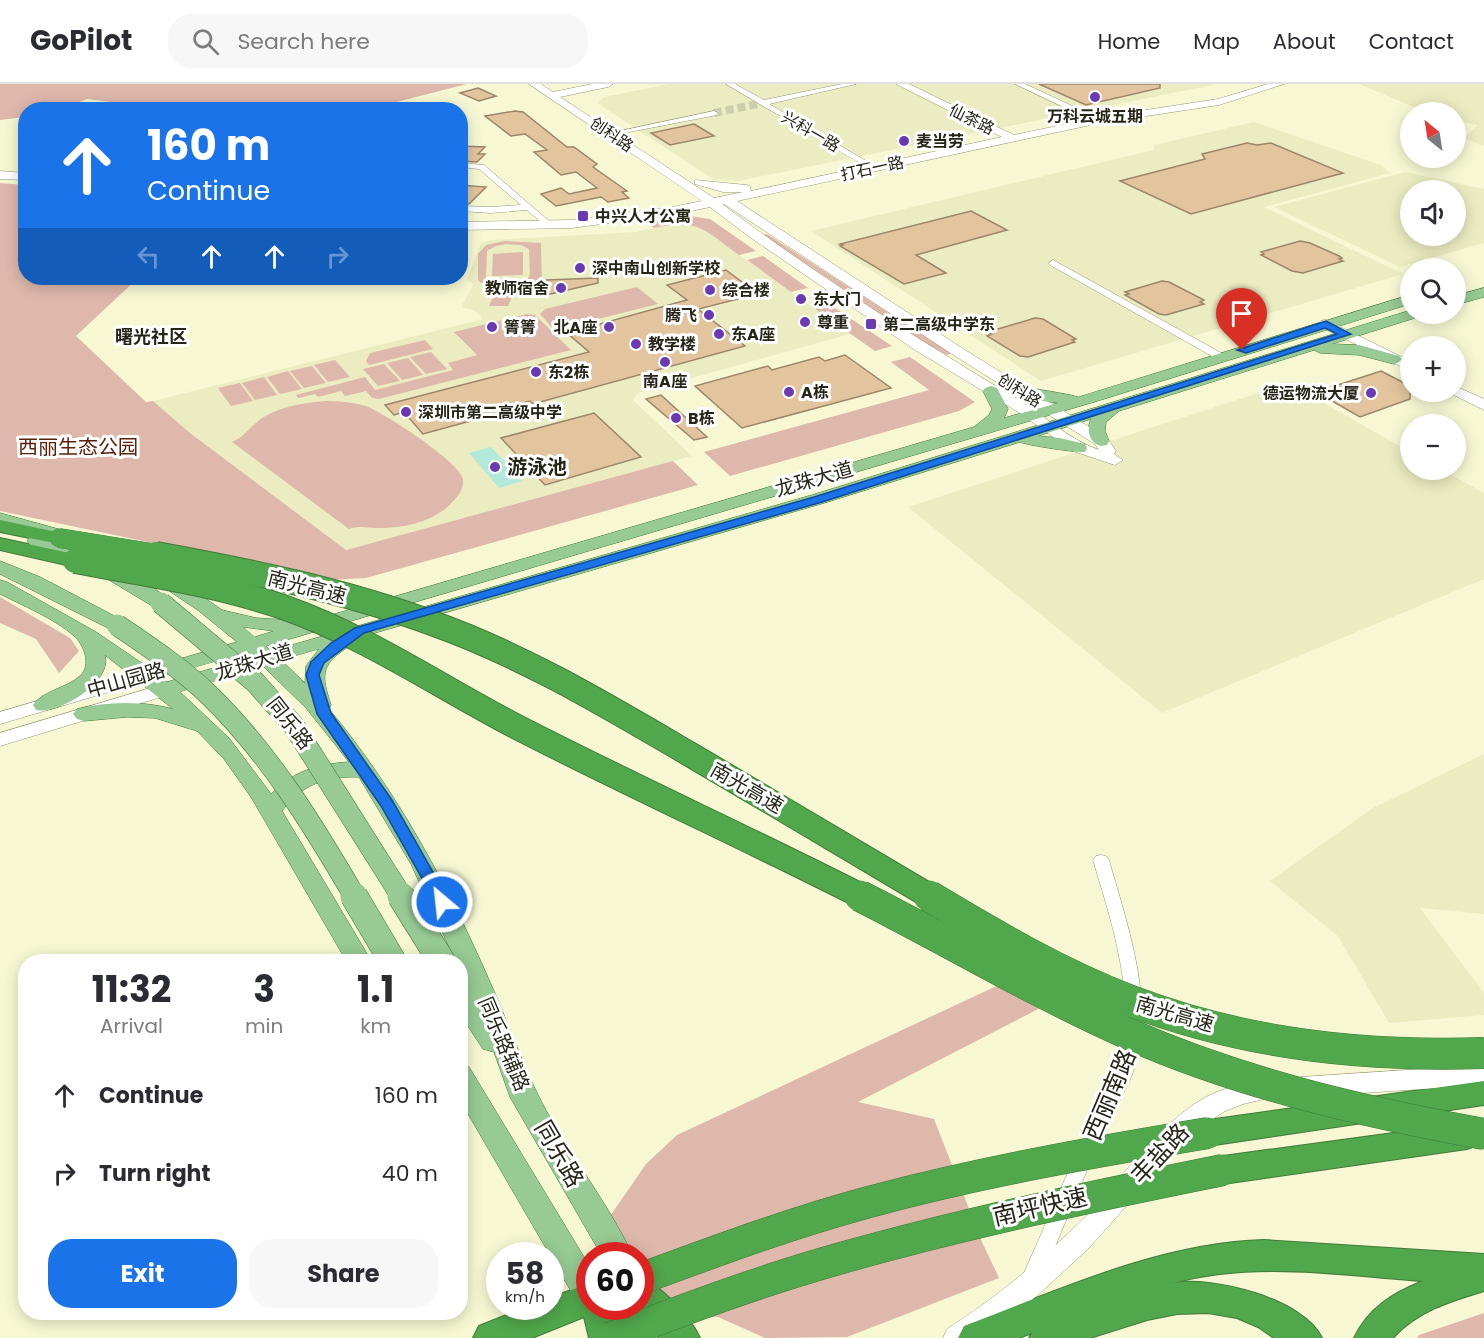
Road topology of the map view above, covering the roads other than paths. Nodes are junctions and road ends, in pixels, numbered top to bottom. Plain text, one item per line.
1 (534, 84) edge
2 (607, 84) edge
3 (730, 84) edge
4 (852, 84) edge
5 (901, 84) edge
6 (1019, 84) edge
7 (1262, 84) edge
8 (1279, 84) edge
9 (563, 88) edge
10 (552, 89) edge
11 (584, 103) junction
12 (762, 103) junction
13 (714, 113) tunnel mouth
14 (1094, 118) junction
15 (624, 132) junction
16 (1009, 137) junction
17 (869, 165) junction
18 (468, 166) edge
19 (0, 173) edge
20 (846, 173) junction
21 (18, 174) edge
22 (699, 182) junction
23 (686, 184) junction
24 (767, 187) junction
25 (753, 193) junction
26 (717, 200) junction
27 (529, 207) junction
28 (468, 209) edge
29 (667, 210) junction
30 (729, 216) junction
31 (751, 216) junction
32 (545, 221) junction
33 (468, 224) edge
34 (468, 224) edge
35 (775, 231) junction
36 (755, 235) junction
37 (1053, 263) dead end
38 (1484, 277) edge
39 (1466, 283) edge
40 (1484, 292) edge
41 (1466, 298) edge
42 (1400, 302) edge
43 (1400, 318) edge
44 (1393, 320) junction
45 (1326, 324) junction
46 (1346, 334) junction
47 (1295, 350) junction
48 (960, 353) junction
49 (1221, 357) junction
50 (942, 359) junction
51 (1394, 359) junction
52 (1400, 362) edge
53 (1023, 390) junction
54 (991, 392) junction
55 (1466, 396) edge
56 (1095, 397) junction
57 (1484, 405) edge
58 (1115, 407) junction
59 (1032, 416) junction
60 (1051, 419) junction
61 (1070, 422) junction
62 (971, 432) junction
63 (1101, 441) junction
64 (1002, 443) junction
65 (1079, 448) junction
66 (0, 518) edge
67 (0, 528) edge
68 (0, 544) edge
69 (0, 567) edge
70 (0, 586) edge
71 (210, 610) junction
72 (345, 616) junction
73 (79, 629) junction
74 (360, 631) junction
75 (252, 643) junction
76 (267, 658) junction
77 (146, 675) junction
78 (164, 690) junction
79 (43, 705) junction
80 (84, 714) junction
81 (324, 714) junction
82 (0, 718) edge
83 (0, 740) edge
84 (221, 743) junction
85 (365, 770) junction
86 (270, 811) junction
87 (1102, 864) dead end
88 (355, 954) edge
89 (388, 954) edge
90 (437, 954) edge
91 (466, 954) edge
92 (468, 959) edge
93 (468, 1005) edge
94 (1484, 1053) edge
95 (1484, 1075) edge
96 (468, 1089) edge
97 (1484, 1093) edge
98 (468, 1098) edge
99 (528, 1101) junction
100 (487, 1121) junction
101 (1484, 1134) edge
102 (610, 1242) edge
103 (1484, 1269) edge
104 (654, 1274) edge
105 (576, 1275) edge
106 (1484, 1276) edge
107 (1029, 1285) junction
108 (654, 1308) edge
109 (654, 1308) edge
110 (654, 1316) edge
111 (590, 1320) edge
112 (490, 1338) edge
113 (668, 1338) edge
114 (682, 1338) edge
115 (957, 1338) edge
116 (975, 1338) edge
117 (1047, 1338) edge
118 (1304, 1338) edge
119 (1372, 1338) edge

1 - 10 main road, 创科路
2 - 9 main road
2 - 11 main road
3 - 12 street, 兴科一路
4 - 12 street
5 - 16 main road, 仙茶路
6 - 14 street
7 - 14 main road, 打石一路
8 - 16 main road, 打石一路
9 - 10 main road, 创科路
9 - 11 main road, 创科路
10 - 23 main road, 创科路
11 - 15 main road, 创科路
12 - 17 street, 兴科一路
13 - 15 street
14 - 16 main road, 打石一路
15 - 22 main road, 创科路
16 - 17 main road, 打石一路
16 - 20 main road, 打石一路
17 - 20 street, 兴科一路
17 - 24 main road, 打石一路
18 - 27 street
19 - 21 main road
20 - 25 main road, 打石一路
22 - 24 main road
22 - 26 main road, 创科路
23 - 26 main road, 创科路
23 - 29 main road
24 - 26 main road, 打石一路
25 - 26 main road, 打石一路
25 - 31 main road
26 - 29 main road, 打石一路
26 - 30 main road, 创科路
26 - 31 main road, 创科路
27 - 28 street
27 - 32 street
29 - 30 main road
29 - 32 main road, 打石一路
29 - 33 main road, 打石一路
30 - 36 main road, 创科路
31 - 35 main road, 创科路
32 - 34 main road, 打石一路
35 - 36 main road
35 - 48 main road, 创科路
36 - 50 main road, 创科路
37 - 49 street
38 - 39 main road
40 - 41 main road
42 - 45 main road, 龙珠大道
43 - 44 main road, 龙珠大道
44 - 46 main road, 龙珠大道
44 - 51 main road
45 - 46 main road
45 - 49 main road, 龙珠大道
46 - 47 main road, 龙珠大道
46 - 51 main road
47 - 51 main road
47 - 58 main road, 龙珠大道
48 - 50 main road
48 - 53 main road, 创科路
49 - 56 main road, 龙珠大道
50 - 54 main road, 创科路
51 - 52 main road
53 - 56 main road
53 - 60 main road, 创科路
54 - 59 main road, 创科路
54 - 62 main road
55 - 57 main road
56 - 60 main road, 龙珠大道
58 - 61 main road, 龙珠大道
58 - 63 main road
59 - 60 main road, 龙珠大道
59 - 62 main road, 龙珠大道
60 - 61 main road, 龙珠大道
60 - 64 main road, 龙珠大道
60 - 65 main road, 创科路
61 - 63 main road
62 - 72 main road, 龙珠大道
63 - 65 main road, 创科路
64 - 65 main road
64 - 74 main road, 龙珠大道
66 - 71 main road, 同乐路辅路
67 - 90 main road, 同乐路, bridge
67 - 94 highway, 南光高速, bridge
68 - 101 highway, 南光高速, bridge
69 - 89 main road, bridge
70 - 73 main road
71 - 72 main road
71 - 75 main road, 同乐路辅路
72 - 75 main road, 龙珠大道
73 - 77 main road
73 - 79 main road
74 - 76 main road, 龙珠大道
74 - 81 main road
75 - 76 main road, 同乐路辅路
75 - 77 main road, 中山园路
76 - 78 main road, 龙珠大道
76 - 81 main road, 同乐路辅路
77 - 78 main road
77 - 79 main road, 中山园路
78 - 80 main road, 中山园路
78 - 84 main road
79 - 82 main road, 中山园路
80 - 83 main road, 中山园路
80 - 84 main road
81 - 85 main road, 同乐路辅路
84 - 86 main road
85 - 86 main road
85 - 91 main road, 同乐路辅路
86 - 88 main road
87 - 107 street, 西丽南路
92 - 99 main road, 同乐路辅路
93 - 99 main road, 同乐路
95 - 107 main road, 丰盐路
96 - 100 main road
97 - 104 highway, 南坪快速, bridge
98 - 100 main road
99 - 102 main road, 同乐路
100 - 105 main road
101 - 108 highway, 南坪快速, bridge
103 - 116 highway
106 - 119 highway
107 - 115 main road, 丰盐路
109 - 114 highway
110 - 113 main road
111 - 112 highway, 南坪快速
117 - 118 highway

